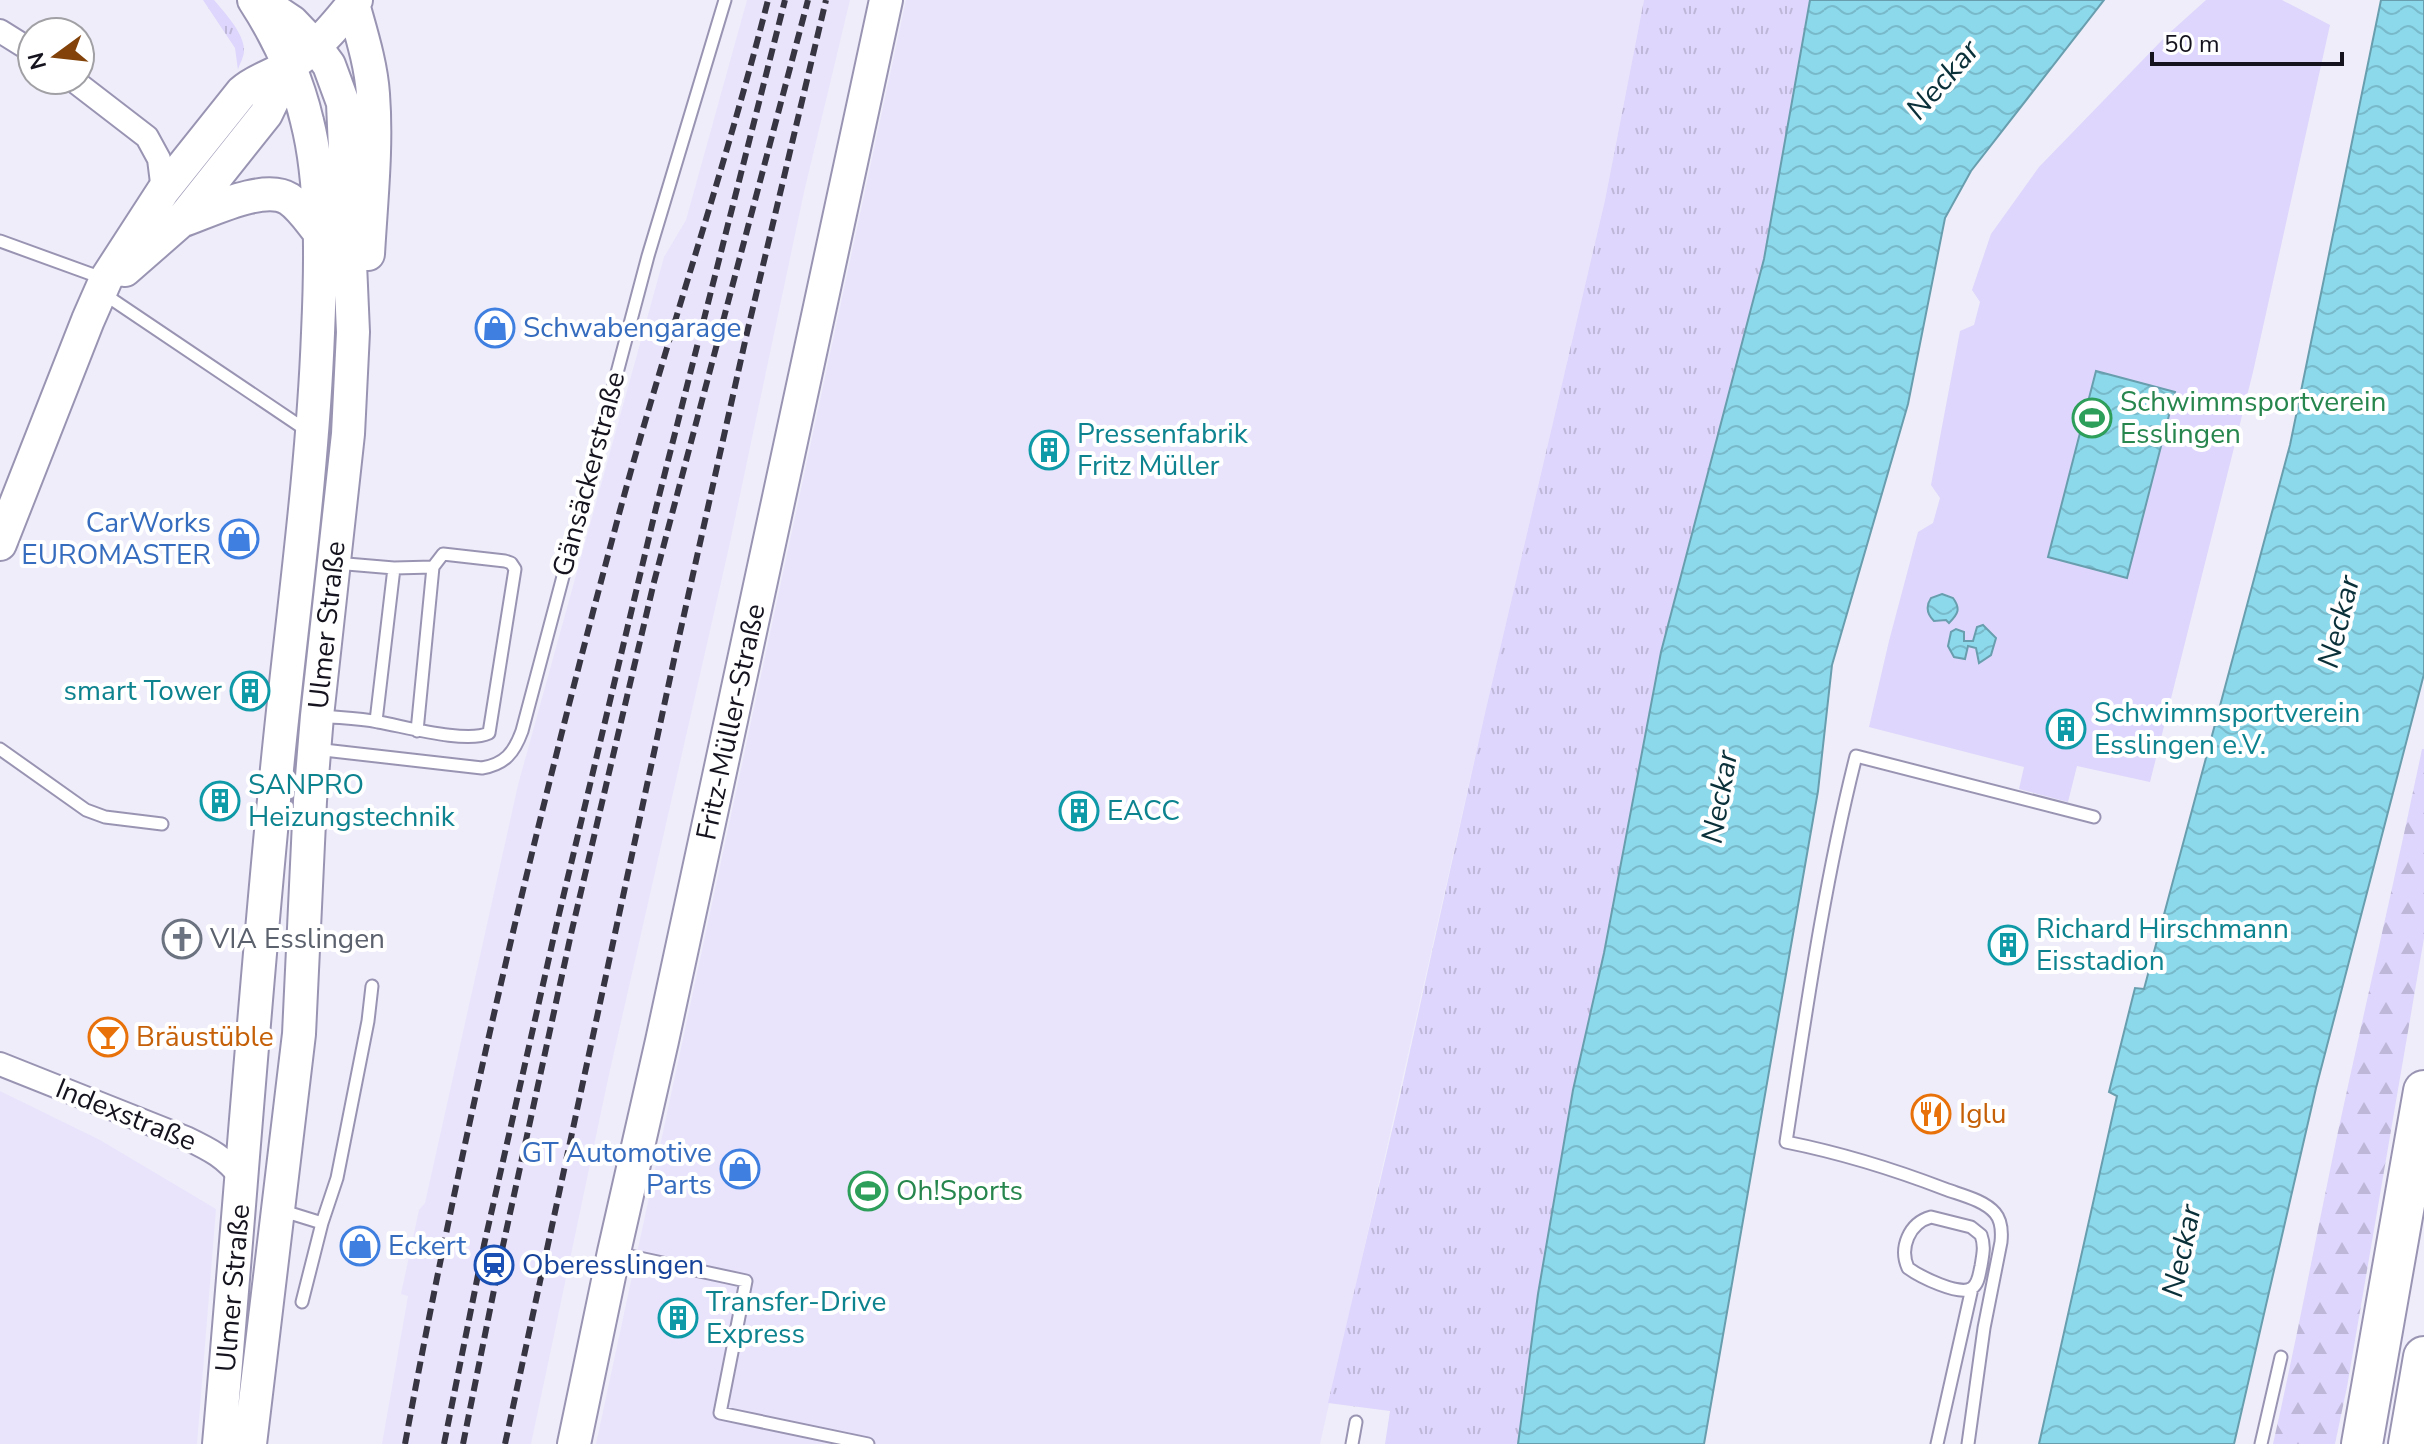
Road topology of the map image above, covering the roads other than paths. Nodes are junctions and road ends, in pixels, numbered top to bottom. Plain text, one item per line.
1 (257, 0) edge
2 (725, 0) edge
3 (886, 0) edge
4 (354, 2) edge
5 (315, 46) junction
6 (289, 66) junction
7 (94, 96) edge
8 (163, 191) junction
9 (181, 221) junction
10 (319, 232) junction
11 (0, 241) edge
12 (103, 285) junction
13 (353, 332) junction
14 (312, 434) junction
15 (0, 544) edge
16 (333, 563) junction
17 (433, 567) junction
18 (394, 568) junction
19 (317, 716) junction
20 (376, 721) junction
21 (417, 731) junction
22 (0, 749) edge
23 (314, 749) junction
24 (2094, 817) dead end
25 (162, 824) dead end
26 (372, 986) dead end
27 (0, 1064) edge
28 (2424, 1091) edge
29 (246, 1131) junction
30 (242, 1179) junction
31 (279, 1210) junction
32 (322, 1223) junction
33 (614, 1252) junction
34 (1992, 1282) junction
35 (1975, 1284) junction
36 (302, 1302) dead end
37 (2281, 1357) dead end
38 (2424, 1357) edge
39 (1356, 1422) dead end
40 (219, 1444) edge
41 (250, 1444) edge
42 (574, 1444) edge
43 (868, 1444) edge
44 (1352, 1444) edge
45 (1937, 1444) edge
46 (1968, 1444) edge
47 (2261, 1444) edge
48 (2362, 1444) edge
49 (2409, 1444) edge

1 - 5 main road, Ulmer Straße
1 - 6 main road, Ulmer Straße
2 - 23 lane, Gänsäckerstraße
3 - 33 main road, Fritz-Müller-Straße
4 - 5 main road
4 - 13 main road
5 - 6 main road
5 - 13 main road, Ulmer Straße
6 - 8 main road
6 - 9 main road
6 - 10 main road, Ulmer Straße
7 - 8 street
8 - 12 main road
9 - 10 main road
9 - 12 main road
10 - 14 main road, Ulmer Straße
11 - 12 lane
12 - 14 lane
12 - 15 main road
13 - 16 main road, Ulmer Straße
14 - 29 main road, Ulmer Straße
16 - 18 lane
16 - 19 main road, Ulmer Straße
17 - 18 lane
17 - 21 lane
17 - 21 lane
18 - 20 lane
19 - 20 lane
19 - 23 main road, Ulmer Straße
20 - 21 lane
22 - 25 lane
23 - 31 main road, Ulmer Straße
24 - 34 lane
26 - 32 lane
27 - 30 street, Indexstraße
28 - 48 highway
29 - 30 main road, Ulmer Straße
29 - 31 main road, Ulmer Straße
30 - 40 main road, Ulmer Straße
31 - 32 lane
31 - 41 main road, Ulmer Straße
32 - 36 lane
33 - 42 main road, Fritz-Müller-Straße
33 - 43 lane
34 - 35 lane
34 - 46 lane
35 - 35 lane
35 - 45 lane
37 - 47 lane
38 - 49 highway
39 - 44 lane

